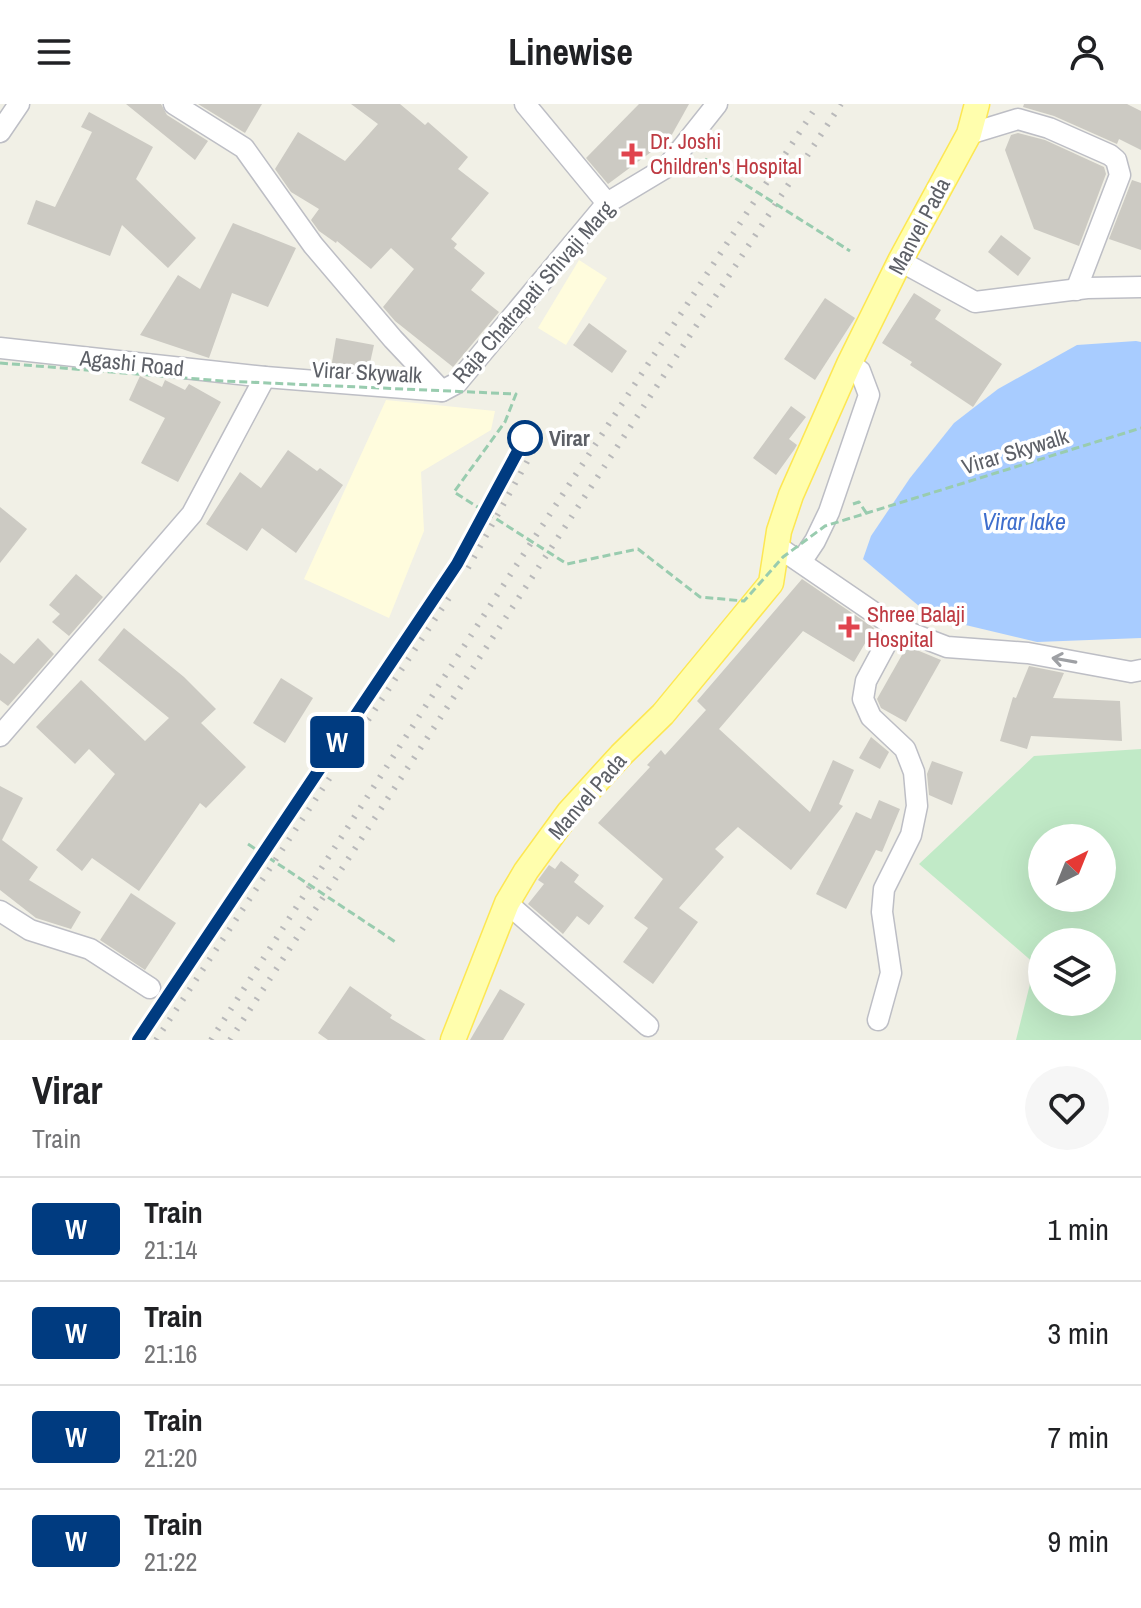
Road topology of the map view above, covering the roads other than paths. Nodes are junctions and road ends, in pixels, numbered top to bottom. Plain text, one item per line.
1 (19, 104) edge
2 (174, 104) edge
3 (525, 104) edge
4 (717, 104) edge
5 (977, 104) edge
6 (0, 132) edge
7 (969, 134) junction
8 (607, 203) junction
9 (900, 261) junction
10 (1141, 287) edge
11 (1076, 290) junction
12 (0, 348) edge
13 (849, 364) junction
14 (265, 377) junction
15 (442, 391) junction
16 (778, 547) junction
17 (801, 562) junction
18 (895, 627) junction
19 (1141, 670) edge
20 (0, 736) edge
21 (507, 903) junction
22 (2, 917) edge
23 (150, 988) dead end
24 (878, 1020) dead end
25 (648, 1026) dead end
26 (453, 1040) edge

1 - 6 street
2 - 15 street
3 - 8 street
4 - 8 street, Raja Chatrapati Shivaji Marg
5 - 7 main road, Manvel Pada
7 - 9 main road, Manvel Pada
7 - 11 street
8 - 15 street, Raja Chatrapati Shivaji Marg
9 - 11 street
9 - 13 main road, Manvel Pada
10 - 11 street
12 - 14 street, Agashi Road
13 - 16 main road, Manvel Pada
13 - 17 street
14 - 15 street, Raja Chatrapati Shivaji Marg
14 - 20 street
16 - 17 street
16 - 21 main road, Manvel Pada
17 - 18 street
19 -> 18 street
18 - 24 street
21 - 25 street
21 - 26 main road, Manvel Pada
22 - 23 street

